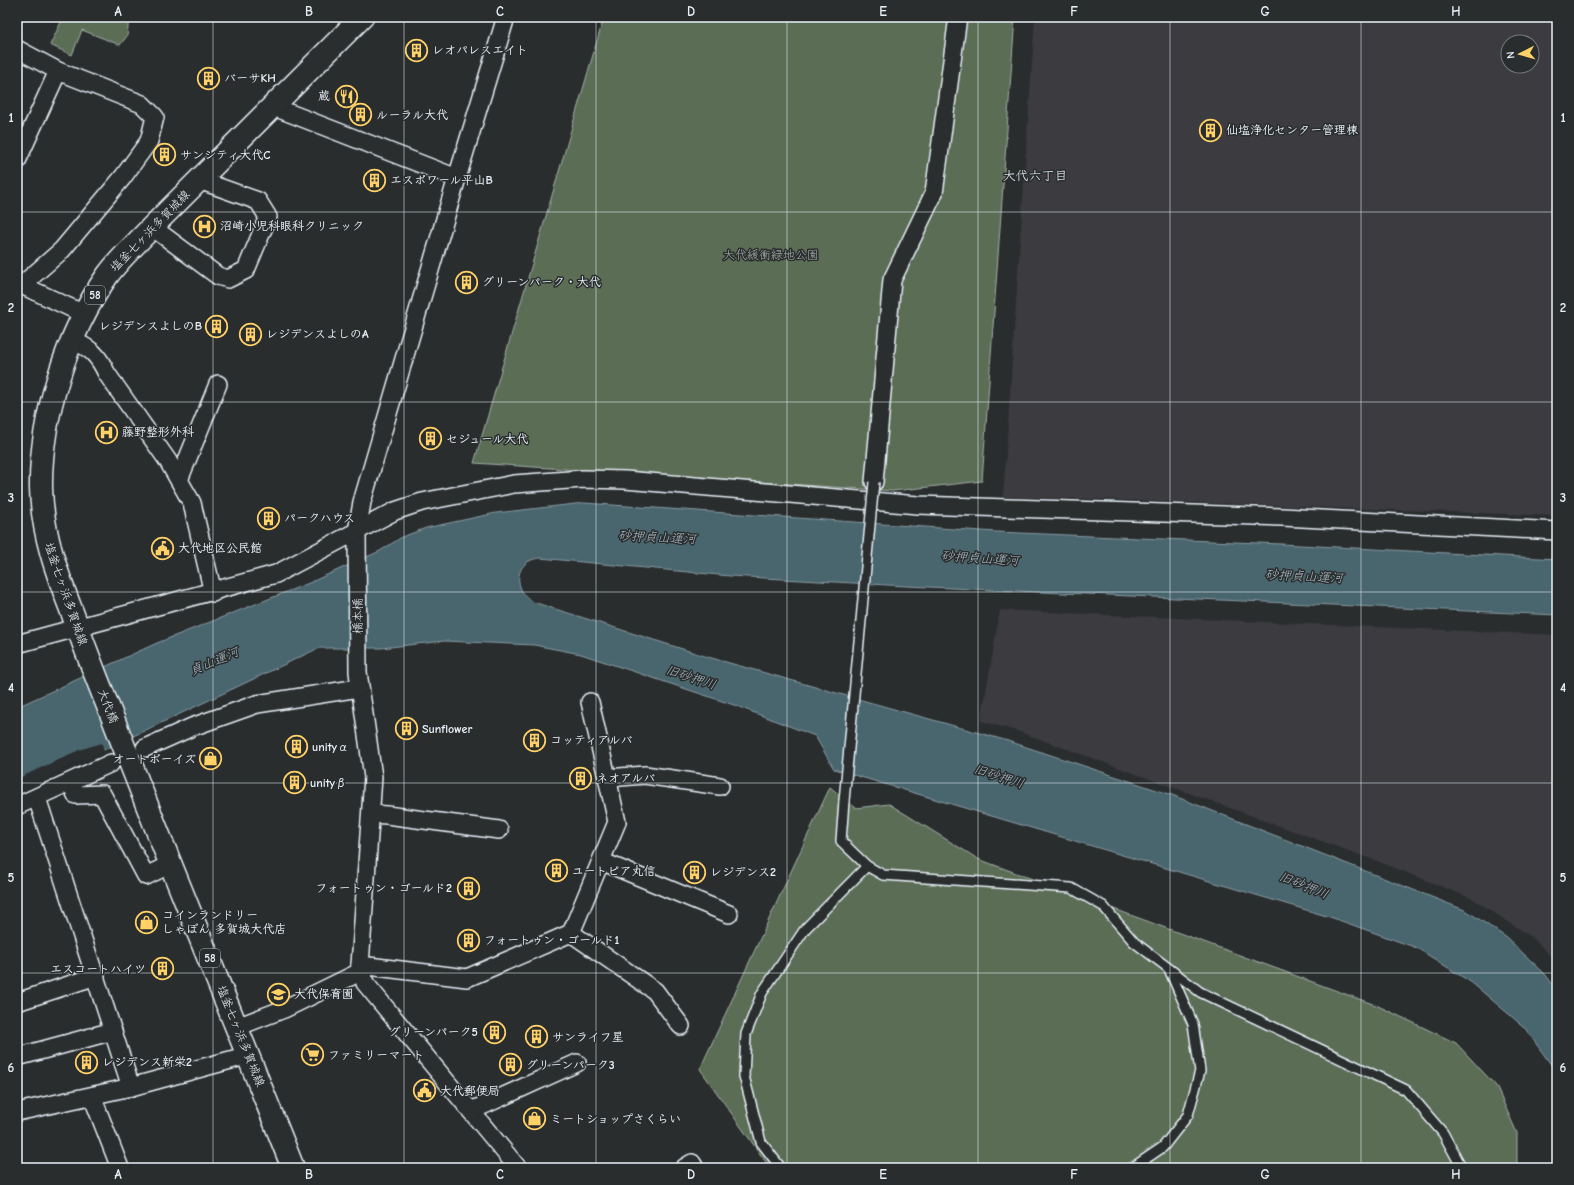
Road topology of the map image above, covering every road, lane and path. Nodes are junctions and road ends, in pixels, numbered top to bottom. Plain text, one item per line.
1 (362, 17) edge
2 (506, 17) edge
3 (958, 17) edge
4 (17, 49) edge
5 (58, 71) junction
6 (274, 107) junction
7 (17, 161) edge
8 (457, 178) junction
9 (199, 180) junction
10 (152, 227) junction
11 (20, 284) edge
12 (84, 314) junction
13 (72, 340) junction
14 (218, 384) dead end
15 (179, 480) junction
16 (874, 482) joint
17 (1557, 531) edge
18 (357, 532) junction
19 (213, 593) junction
20 (76, 627) junction
21 (17, 644) edge
22 (91, 664) joint
23 (358, 680) junction
24 (590, 702) dead end
25 (127, 753) junction
26 (607, 778) junction
27 (71, 783) junction
28 (720, 786) dead end
29 (37, 798) junction
30 (17, 806) edge
31 (371, 814) junction
32 (499, 830) dead end
33 (601, 861) junction
34 (172, 864) junction
35 (867, 866) junction
36 (729, 914) dead end
37 (571, 932) junction
38 (361, 968) junction
39 (1169, 969) junction
40 (96, 976) junction
41 (17, 1002) edge
42 (681, 1026) dead end
43 (237, 1027) junction
44 (113, 1031) junction
45 (249, 1055) junction
46 (17, 1057) edge
47 (577, 1063) dead end
48 (131, 1086) junction
49 (92, 1096) junction
50 (471, 1111) junction
51 (17, 1112) edge
52 (120, 1168) edge
53 (293, 1168) edge
54 (518, 1168) edge
55 (684, 1168) edge
56 (695, 1168) edge
57 (781, 1168) edge
58 (1132, 1168) edge
59 (1462, 1168) edge

1 - 6 main road, 塩釜七ヶ浜多賀城線 / 58
2 - 8 street, 橋本橋
3 - 16 street
4 - 5 street
5 - 7 street
5 - 11 street
6 - 8 street
6 - 9 main road, 塩釜七ヶ浜多賀城線 / 58
8 - 18 street, 橋本橋
9 - 10 main road, 塩釜七ヶ浜多賀城線 / 58
9 - 10 street
10 - 12 main road, 塩釜七ヶ浜多賀城線 / 58
11 - 12 street
12 - 13 main road, 塩釜七ヶ浜多賀城線 / 58
13 - 15 street
13 - 20 main road, 塩釜七ヶ浜多賀城線 / 58
14 - 15 street
15 - 19 street
16 - 35 lane, bridge
17 - 18 street
18 - 19 street
18 - 23 street, 橋本橋
19 - 20 street
20 - 21 street
20 - 22 main road, 塩釜七ヶ浜多賀城線 / 58
22 - 25 main road, 大代橋 / 58
23 - 25 street
23 - 31 street, 橋本橋
24 - 26 street
25 - 27 street
25 - 34 main road, 塩釜七ヶ浜多賀城線 / 58
26 - 28 street
26 - 33 street
27 - 29 street
27 - 34 street
29 - 30 street
29 - 40 street
31 - 32 street
31 - 38 street, 橋本橋
33 - 36 street
33 - 37 street
34 - 43 main road, 塩釜七ヶ浜多賀城線 / 58
35 - 39 lane
35 - 57 lane
37 - 38 street
37 - 42 street
38 - 43 street
38 - 50 street
39 - 58 lane
39 - 59 lane
40 - 41 street
40 - 44 street
43 - 45 main road, 塩釜七ヶ浜多賀城線 / 58
44 - 46 street
44 - 48 street
45 - 48 street
45 - 53 main road, 塩釜七ヶ浜多賀城線 / 58
47 - 50 street
48 - 49 street
49 - 51 street
49 - 52 street
50 - 54 street
55 - 56 street

